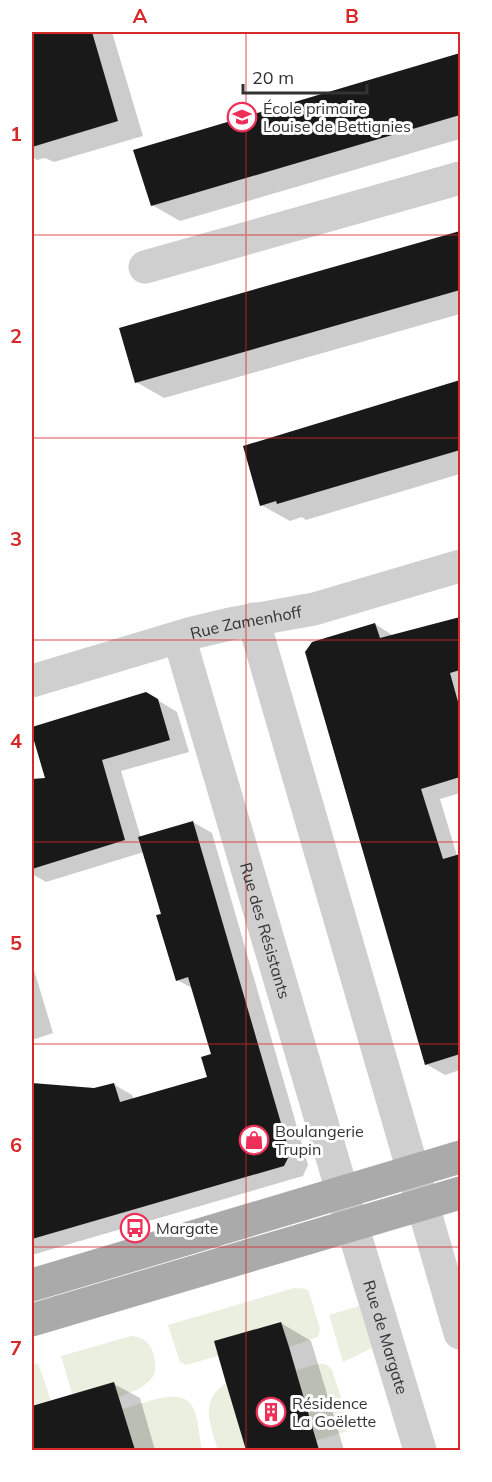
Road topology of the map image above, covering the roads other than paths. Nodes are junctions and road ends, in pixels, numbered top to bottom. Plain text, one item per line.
1 (460, 178) edge
2 (145, 267) dead end
3 (460, 566) edge
4 (253, 620) junction
5 (179, 637) junction
6 (32, 681) edge
7 (460, 1157) edge
8 (412, 1171) junction
9 (342, 1192) junction
10 (460, 1193) edge
11 (422, 1204) junction
12 (352, 1225) junction
13 (32, 1285) edge
14 (32, 1320) edge
15 (460, 1333) edge
16 (420, 1450) edge

1 - 2 street
3 - 4 street, Rue Zamenhoff
4 - 5 street, Rue Zamenhoff
4 - 8 street
5 - 6 street, Rue Zamenhoff
5 - 9 street, Rue des Résistants
7 - 8 main road
8 - 9 main road
8 - 11 street
9 - 12 street, Rue des Résistants
9 - 13 main road
10 - 11 main road
11 - 12 main road
11 - 15 street
12 - 14 main road
12 - 16 street, Rue de Margate

